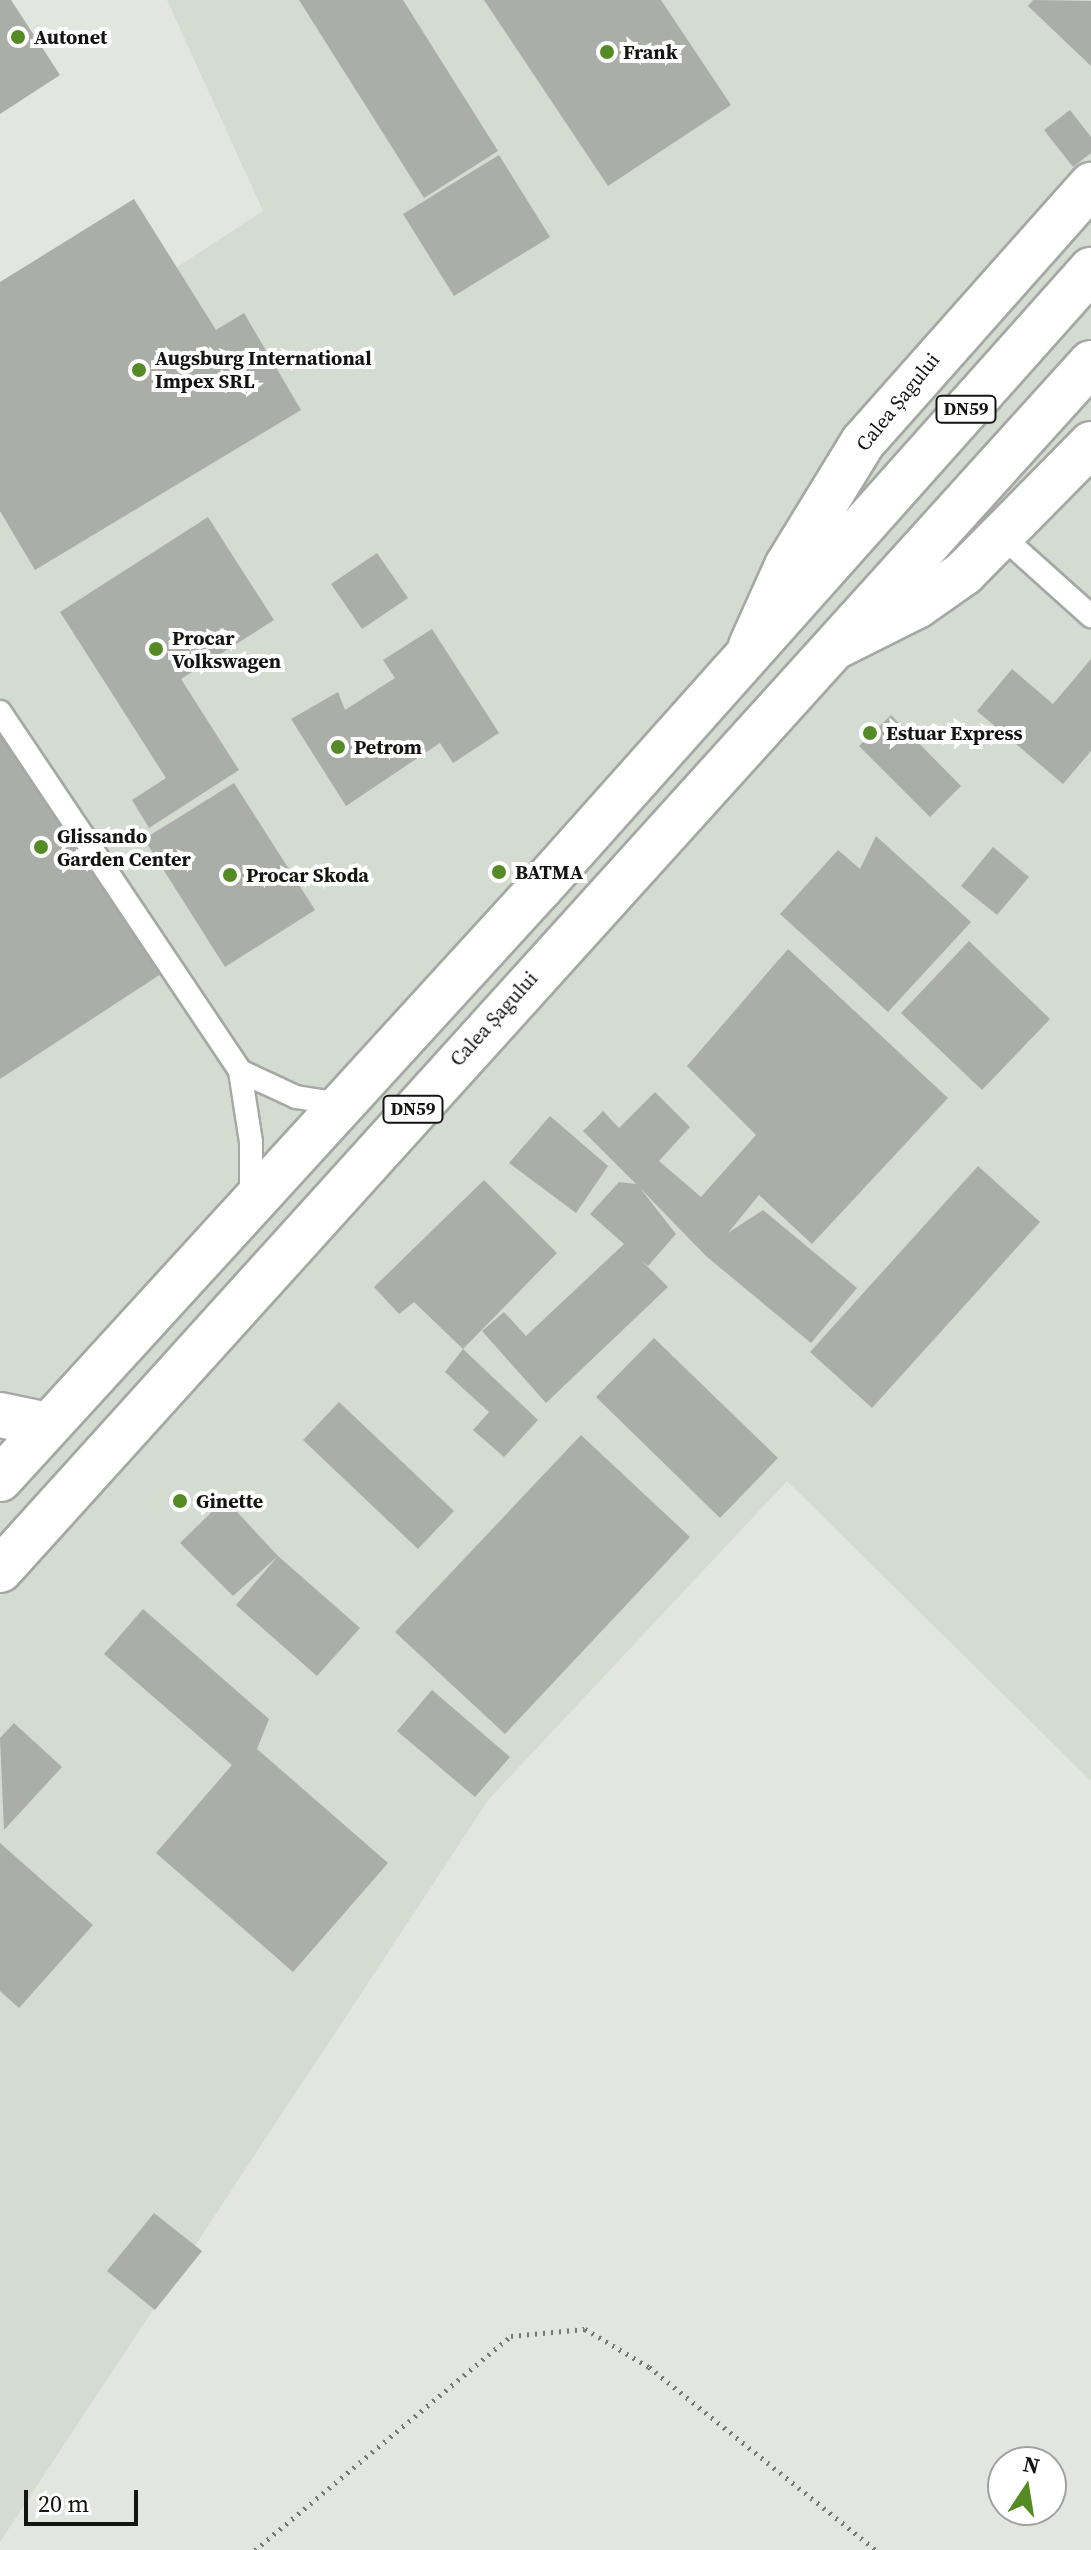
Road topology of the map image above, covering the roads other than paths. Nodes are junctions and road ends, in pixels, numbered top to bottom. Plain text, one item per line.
1 (1091, 185) edge
2 (1091, 270) edge
3 (1091, 363) edge
4 (1091, 444) edge
5 (1004, 538) junction
6 (1091, 616) edge
7 (829, 649) junction
8 (749, 650) junction
9 (0, 712) edge
10 (240, 1071) junction
11 (341, 1104) junction
12 (250, 1204) junction
13 (0, 1415) edge
14 (48, 1425) junction
15 (0, 1479) edge
16 (0, 1570) edge

1 - 8 main road, Calea Șagului
2 - 8 main road, Calea Șagului / DN59
3 - 7 main road, Calea Șagului / DN59
4 - 5 main road, Calea Șagului
5 - 6 lane
5 - 7 main road, Calea Șagului
7 - 16 main road, Calea Șagului / DN59
8 - 11 main road, Calea Șagului / DN59
9 - 10 lane
10 - 11 lane
10 - 12 lane
11 - 12 main road, Calea Șagului / DN59
12 - 14 main road, Calea Șagului / DN59
13 - 14 main road
14 - 15 main road, Calea Șagului / DN59

